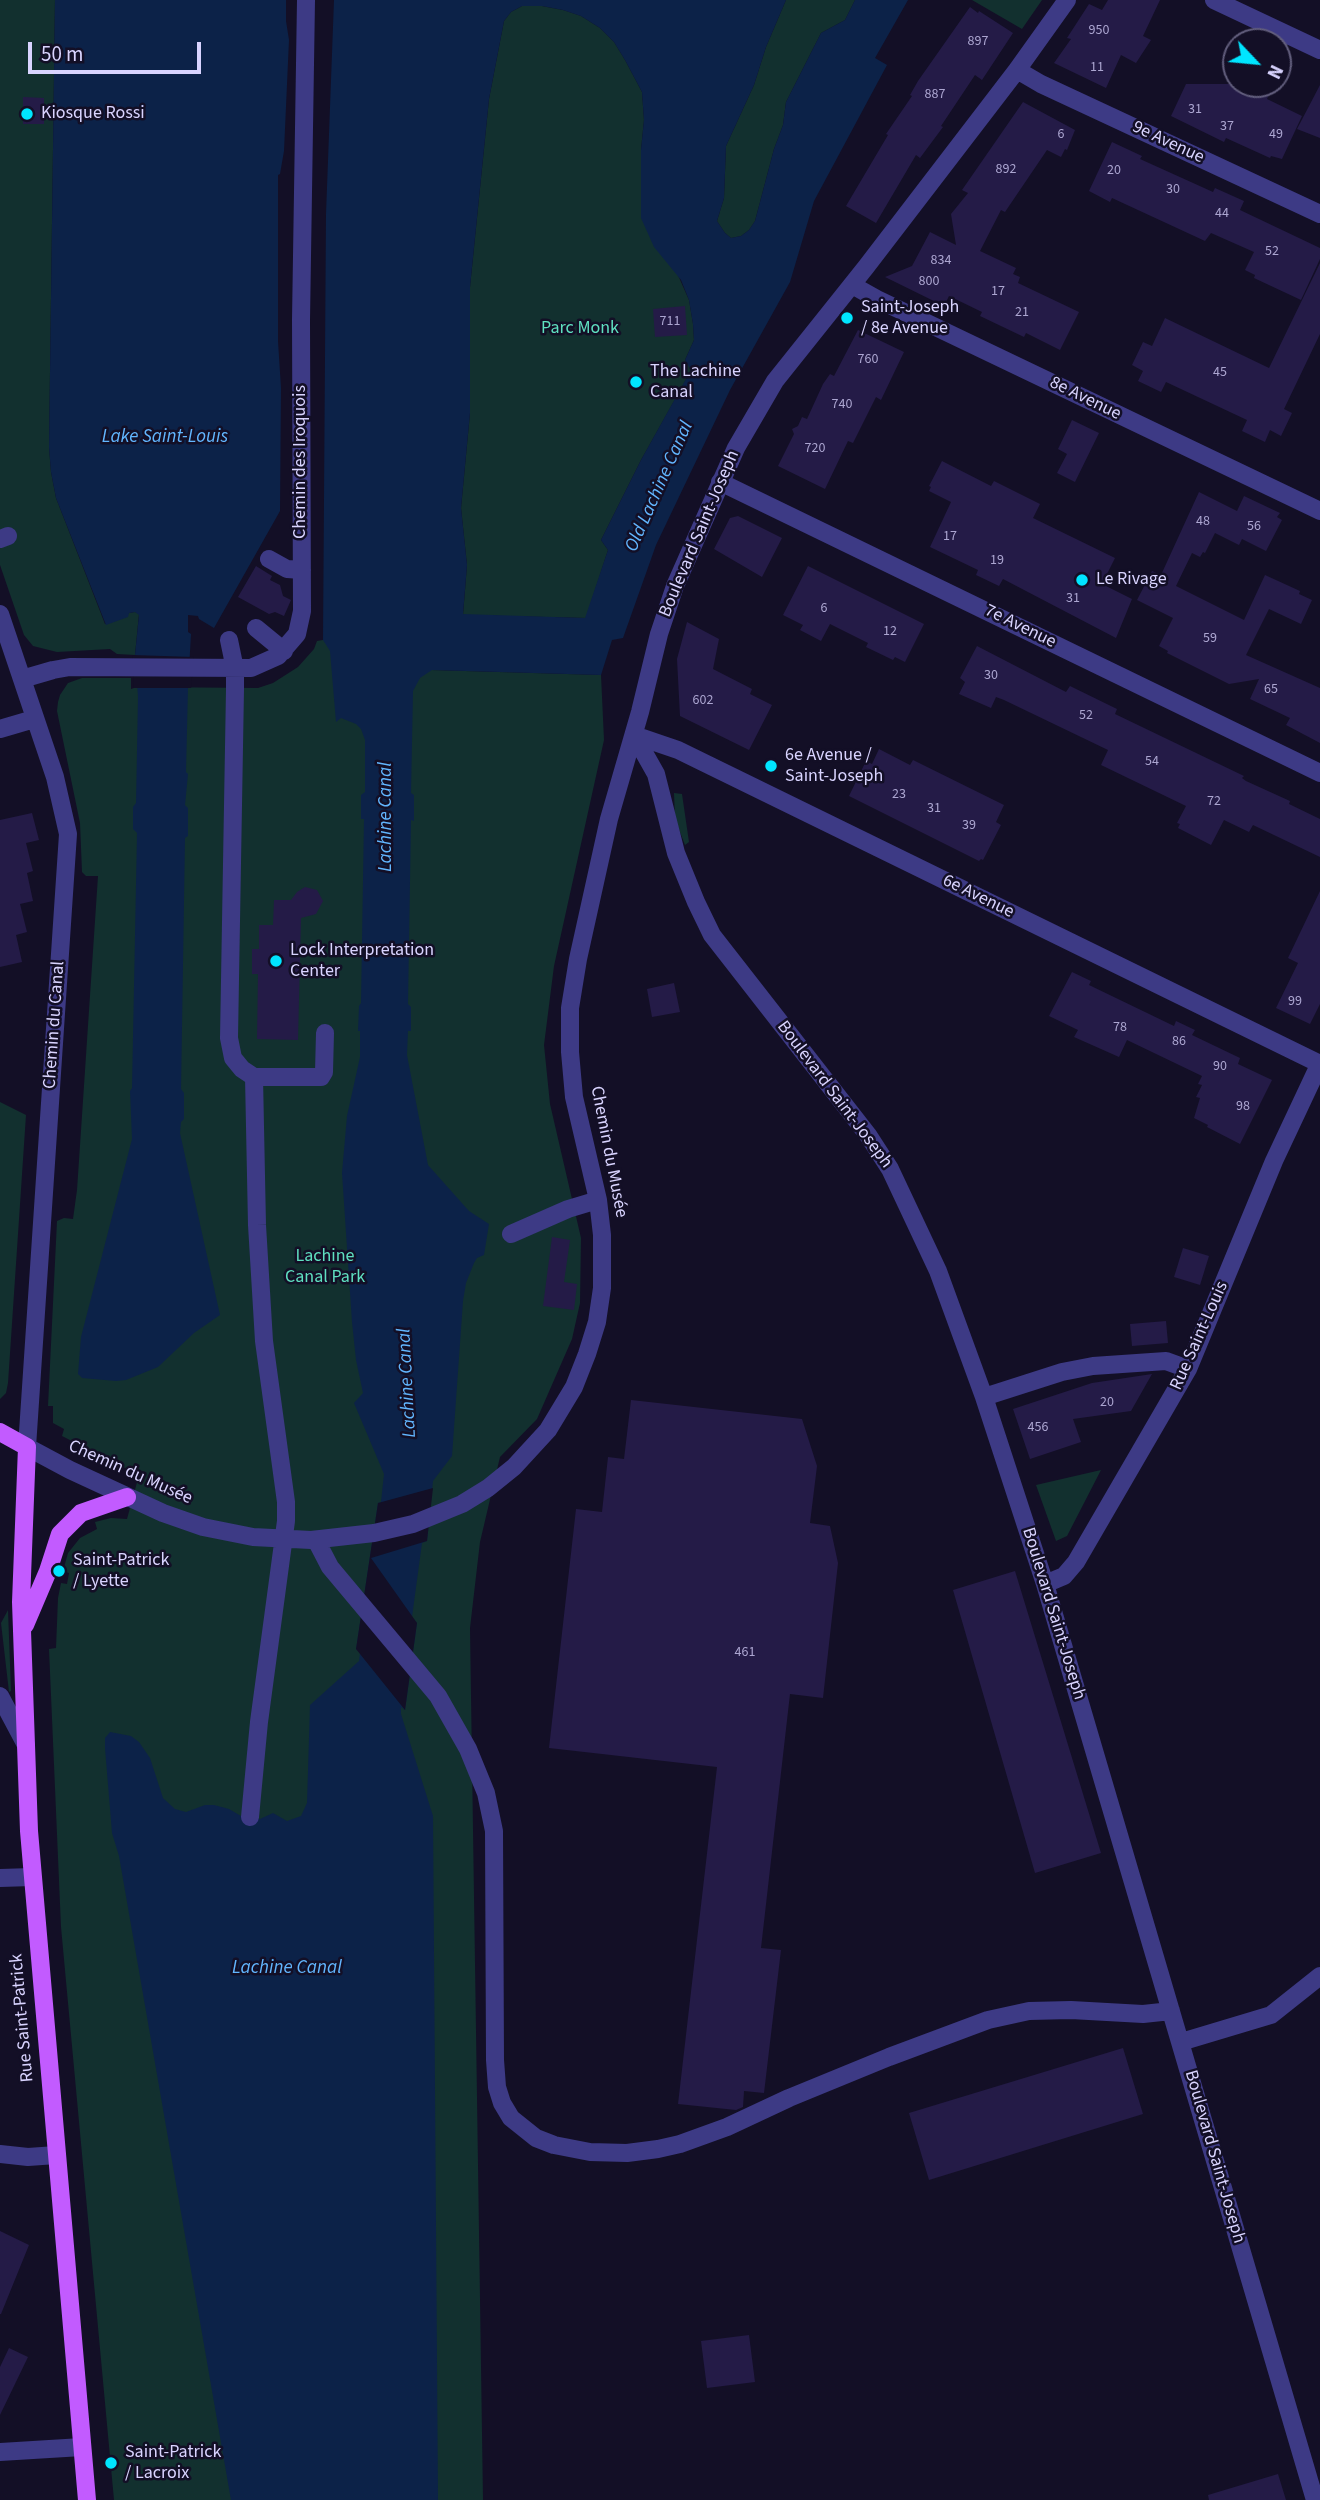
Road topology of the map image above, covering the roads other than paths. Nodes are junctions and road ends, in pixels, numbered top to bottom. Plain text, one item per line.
1 (306, 0) edge
2 (1067, 0) edge
3 (1214, 0) edge
4 (1320, 50) edge
5 (1017, 70) junction
6 (1320, 214) edge
7 (852, 285) junction
8 (720, 482) junction
9 (1320, 512) edge
10 (269, 559) dead end
11 (302, 562) junction
12 (0, 614) edge
13 (256, 628) dead end
14 (229, 640) dead end
15 (284, 651) junction
16 (235, 669) junction
17 (22, 679) junction
18 (34, 719) junction
19 (0, 729) edge
20 (634, 736) junction
21 (1320, 773) edge
22 (325, 1033) dead end
23 (1320, 1063) edge
24 (254, 1077) junction
25 (597, 1200) junction
26 (511, 1234) dead end
27 (1188, 1369) junction
28 (984, 1397) junction
29 (0, 1432) edge
30 (27, 1447) junction
31 (127, 1497) junction
32 (285, 1539) junction
33 (316, 1539) junction
34 (1045, 1584) junction
35 (22, 1631) junction
36 (0, 1696) edge
37 (26, 1745) junction
38 (250, 1817) dead end
39 (32, 1877) junction
40 (0, 1878) edge
41 (1320, 1976) edge
42 (1171, 2011) junction
43 (1181, 2042) junction
44 (0, 2154) edge
45 (56, 2155) junction
46 (82, 2447) junction
47 (0, 2452) edge
48 (87, 2500) edge
49 (1315, 2500) edge

1 - 11 street, Chemin des Iroquois
2 - 5 street, Boulevard Saint-Joseph
3 - 4 street
5 - 6 street, 9e Avenue
5 - 7 street, Boulevard Saint-Joseph
7 - 8 street, Boulevard Saint-Joseph
7 - 9 street, 8e Avenue
8 - 20 street, Boulevard Saint-Joseph
8 - 21 street, 7e Avenue
10 - 11 street
11 - 15 street, Chemin des Iroquois
12 - 17 street, Chemin du Canal
13 - 15 street
14 - 16 street
15 - 16 street
16 - 17 street
16 - 24 street
17 - 18 street, Chemin du Canal
18 - 19 street
18 - 30 street, Chemin du Canal
20 - 23 street, 6e Avenue
20 - 25 street, Chemin du Musée
20 - 28 street, Boulevard Saint-Joseph
22 - 24 street
23 - 27 street, Rue Saint-Louis
24 - 32 street
25 - 26 street
25 - 33 street, Chemin du Musée
27 - 28 street
27 - 34 street, Rue Saint-Louis
28 - 34 street, Boulevard Saint-Joseph
29 - 30 main road, Chemin du Musée
30 - 31 street, Chemin du Musée
30 - 35 main road, Rue Saint-Patrick
31 - 32 street, Chemin du Musée
31 - 35 main road
32 - 33 street, Chemin du Musée
32 - 38 street
33 - 42 street
34 - 42 street, Boulevard Saint-Joseph
35 - 37 main road, Rue Saint-Patrick
36 - 37 street
37 - 39 main road, Rue Saint-Patrick
39 - 40 street
39 - 45 main road, Rue Saint-Patrick
41 - 43 street
42 - 43 street, Boulevard Saint-Joseph
43 - 49 street, Boulevard Saint-Joseph
44 - 45 street
45 - 46 main road, Rue Saint-Patrick
46 - 47 street
46 - 48 main road, Rue Saint-Patrick

